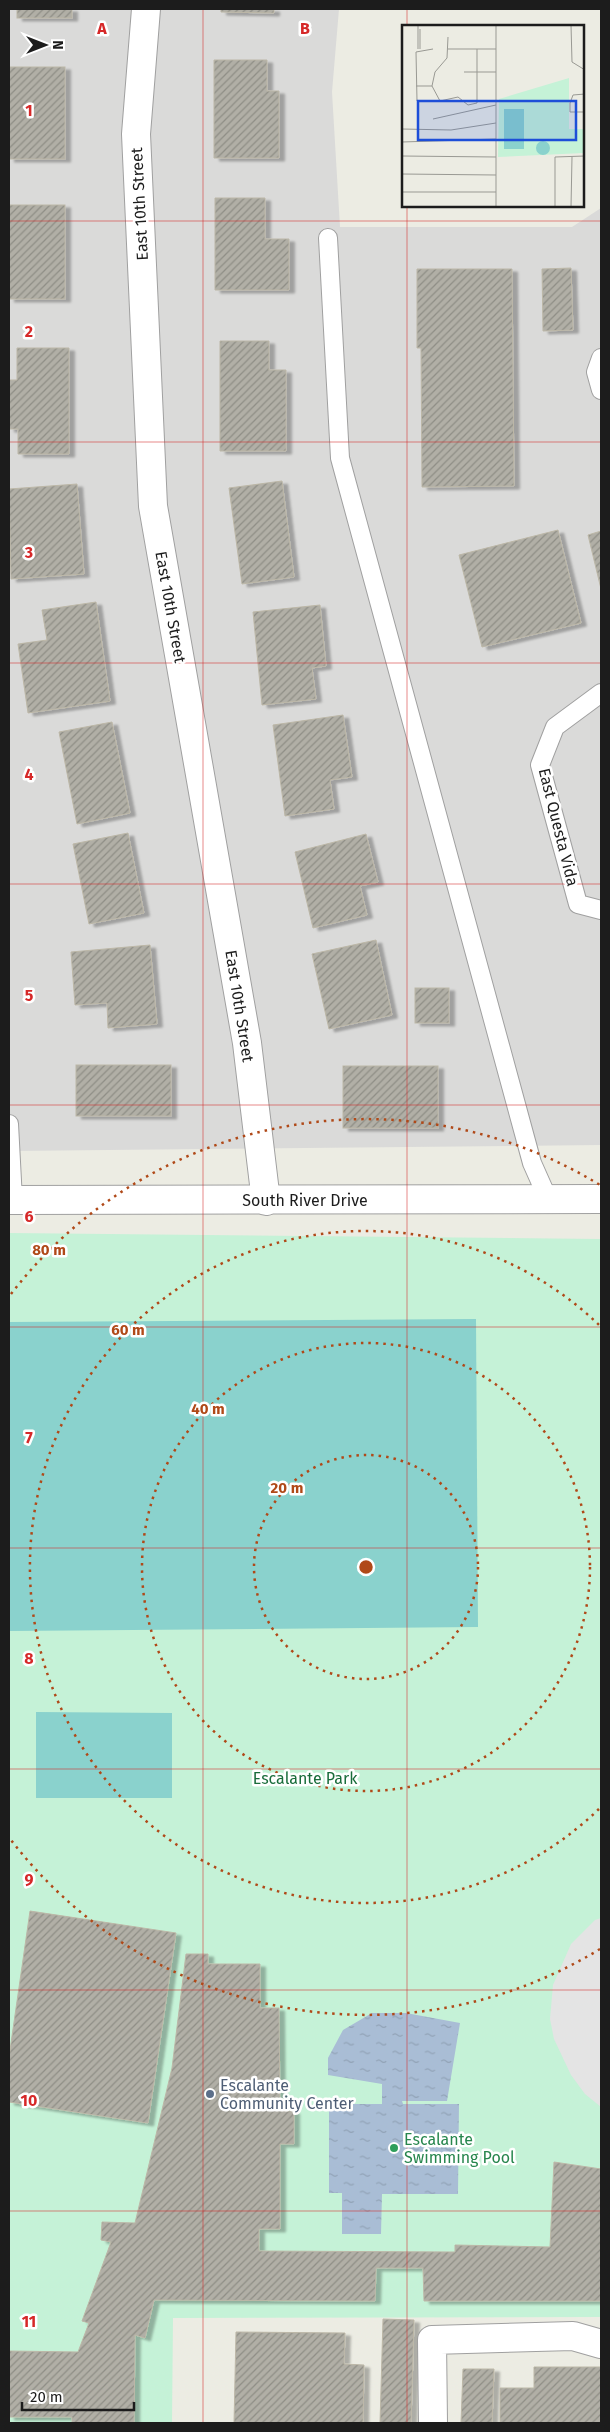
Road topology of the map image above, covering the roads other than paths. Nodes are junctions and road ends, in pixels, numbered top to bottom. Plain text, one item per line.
1 (146, 9) edge
2 (328, 238) dead end
3 (601, 358) edge
4 (601, 390) edge
5 (601, 692) edge
6 (601, 910) edge
7 (9, 1124) edge
8 (548, 1199) junction
9 (601, 1199) edge
10 (11, 1200) edge
11 (266, 1201) junction
12 (601, 2344) edge
13 (432, 2423) edge

1 - 11 street, East 10th Street
2 - 8 lane
3 - 4 lane
5 - 6 lane, East Questa Vida
7 - 10 lane
8 - 9 street, South River Drive
8 - 11 street, South River Drive
10 - 11 street, South River Drive
12 - 13 street

